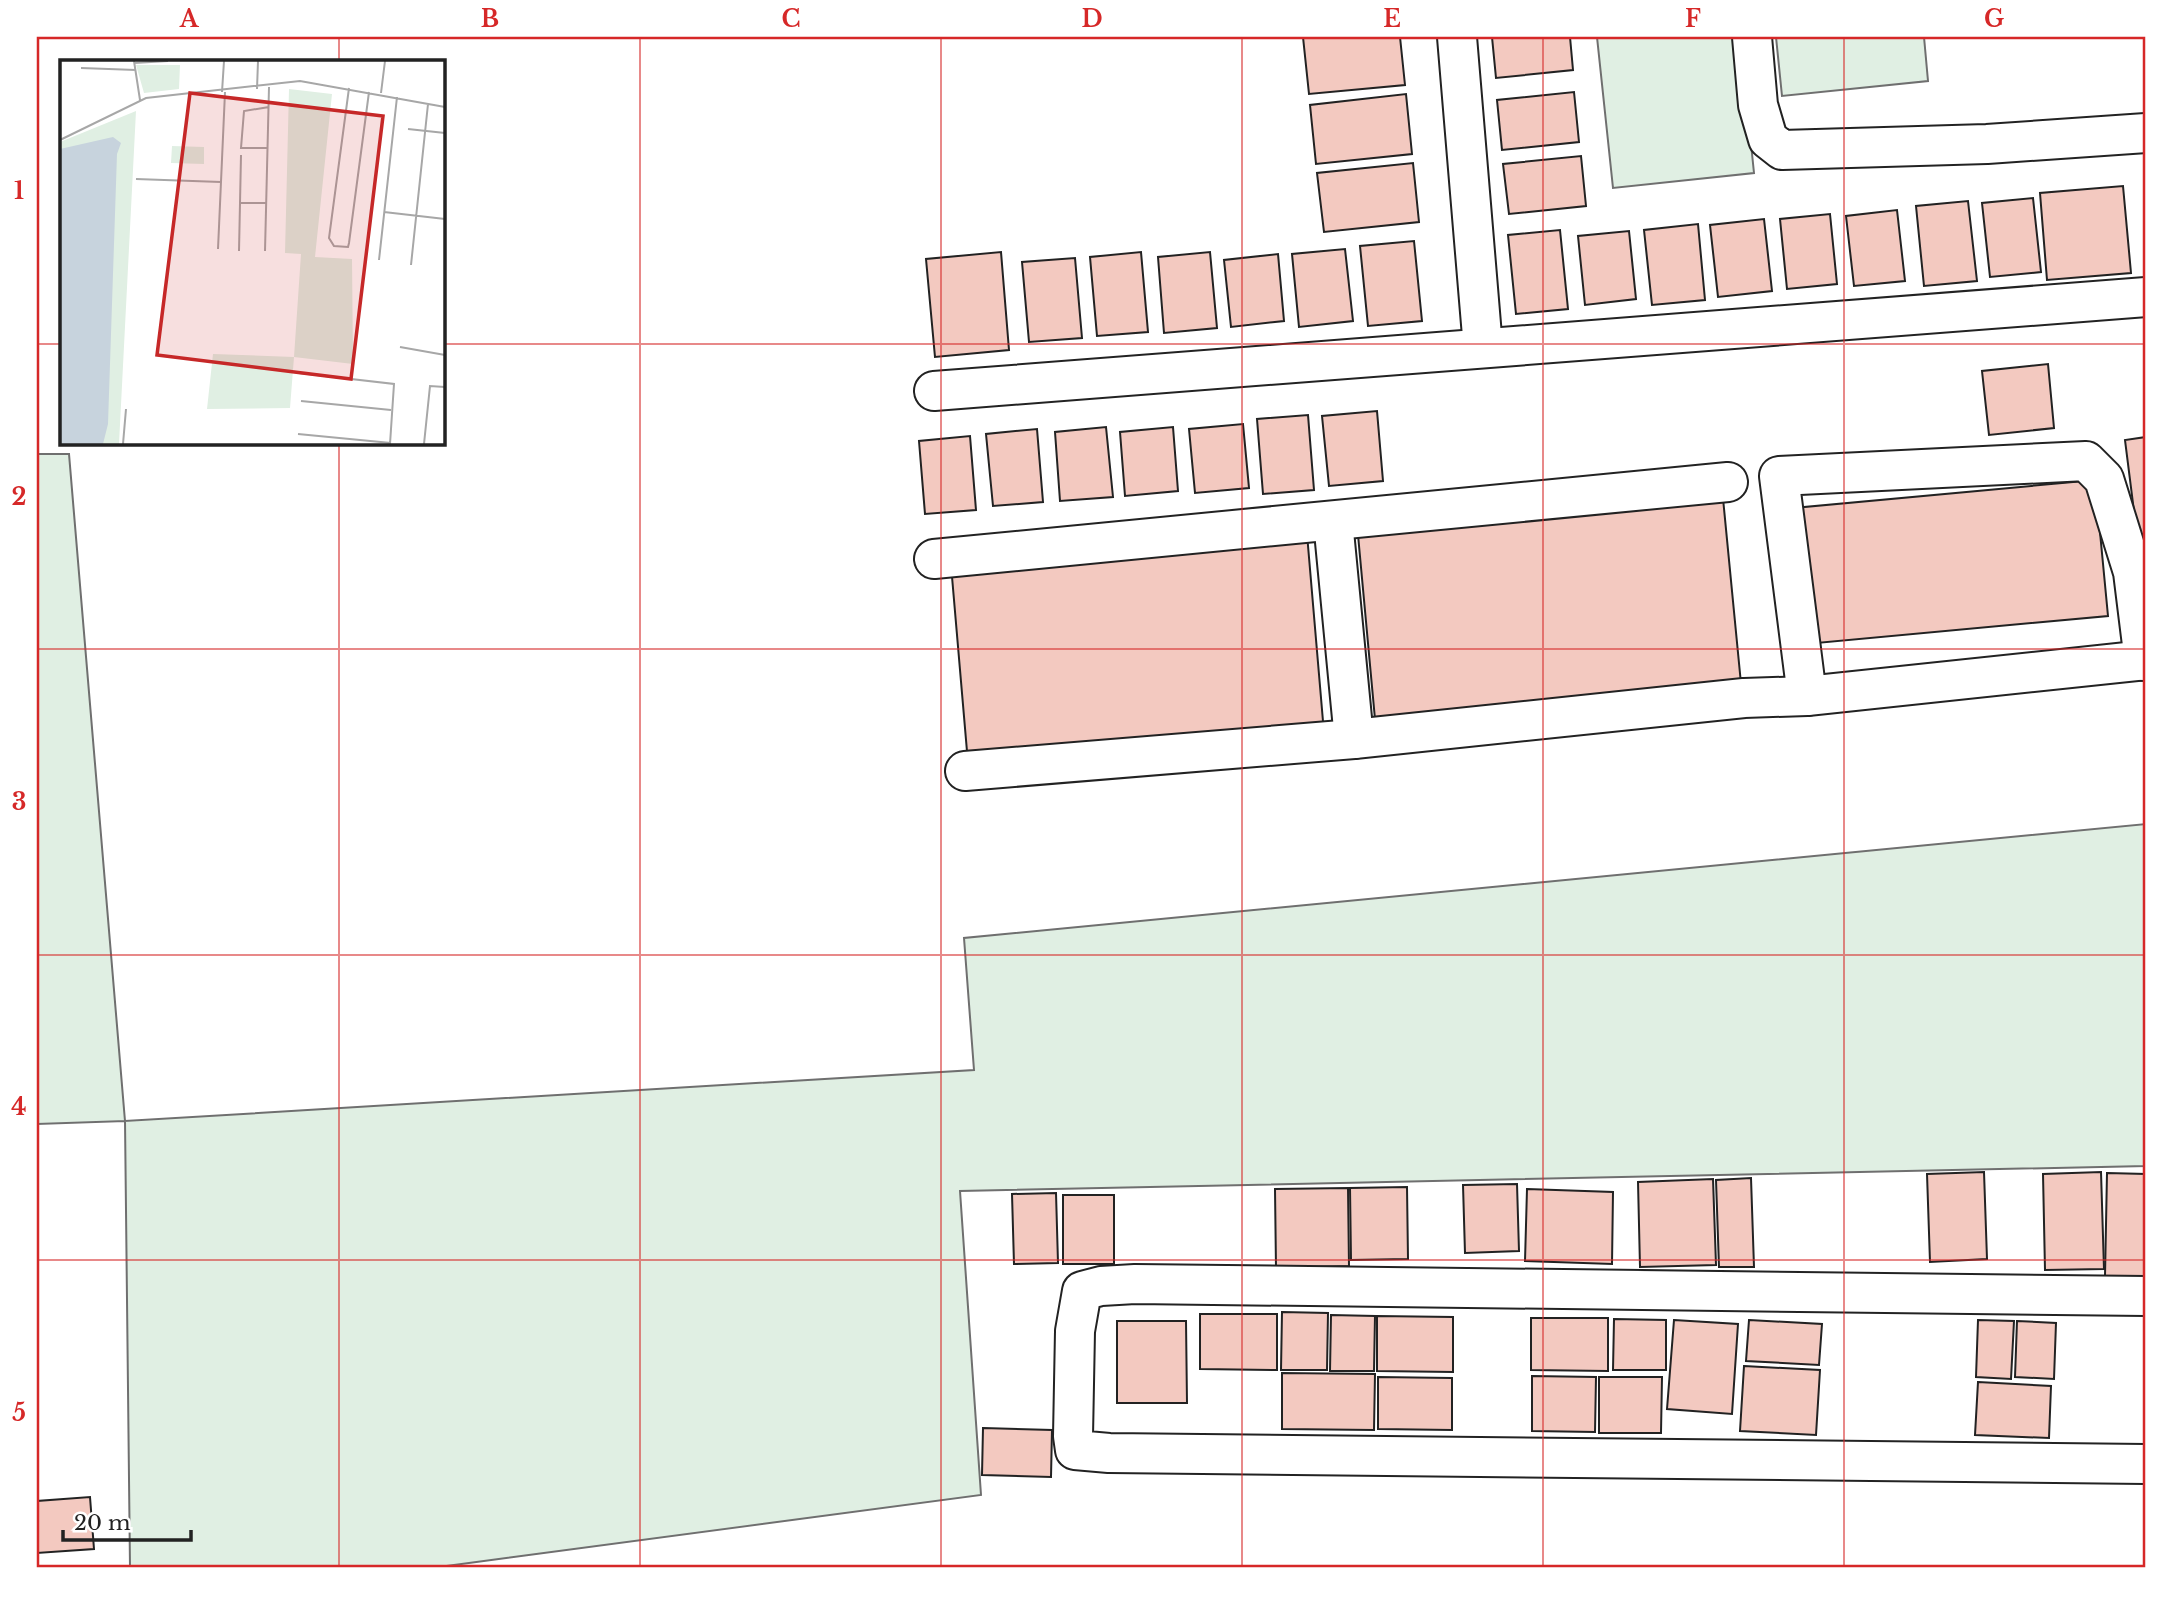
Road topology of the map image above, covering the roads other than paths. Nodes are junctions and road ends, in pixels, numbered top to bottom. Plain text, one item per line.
1 (1457, 37) edge
2 (1752, 37) edge
3 (2146, 133) edge
4 (2146, 297) edge
5 (1483, 348) junction
6 (933, 391) dead end
7 (1728, 482) dead end
8 (1333, 521) junction
9 (934, 559) dead end
10 (2145, 660) edge
11 (1807, 696) junction
12 (1354, 739) junction
13 (965, 771) dead end
14 (2146, 1296) edge
15 (2146, 1464) edge

1 - 5 street
2 - 3 street
4 - 5 street
5 - 6 street
7 - 8 street
8 - 9 street
8 - 12 street
10 - 11 street
10 - 11 street
11 - 12 street
12 - 13 street
14 - 15 street

